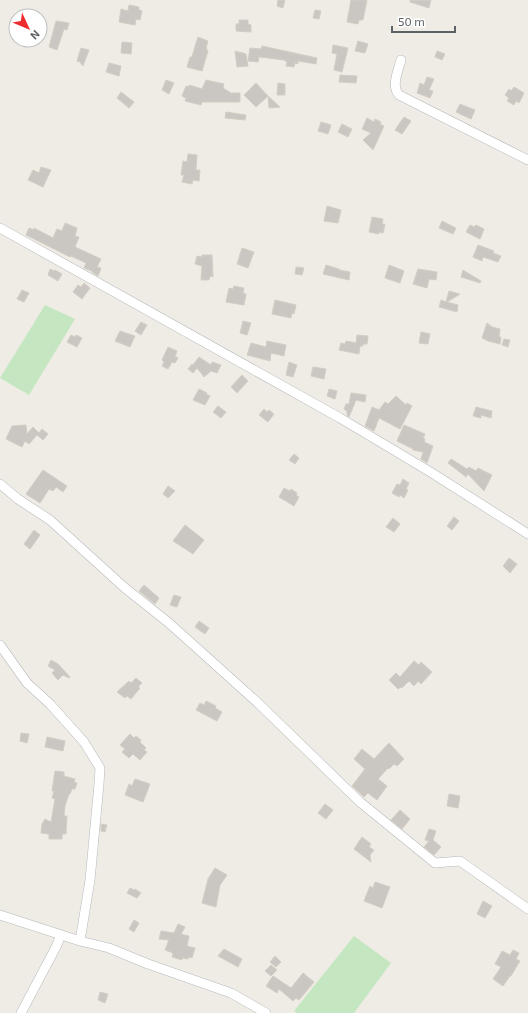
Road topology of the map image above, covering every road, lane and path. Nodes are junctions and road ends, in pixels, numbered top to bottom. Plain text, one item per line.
1 (401, 60) dead end
2 (528, 160) edge
3 (0, 228) edge
4 (0, 484) edge
5 (528, 534) edge
6 (0, 645) edge
7 (528, 909) edge
8 (0, 915) edge
9 (60, 935) junction
10 (80, 941) junction
11 (21, 1013) edge
12 (266, 1013) edge

1 - 2 street
3 - 5 street
4 - 7 street
6 - 10 street
8 - 9 street
9 - 10 street
9 - 11 street
10 - 12 street

